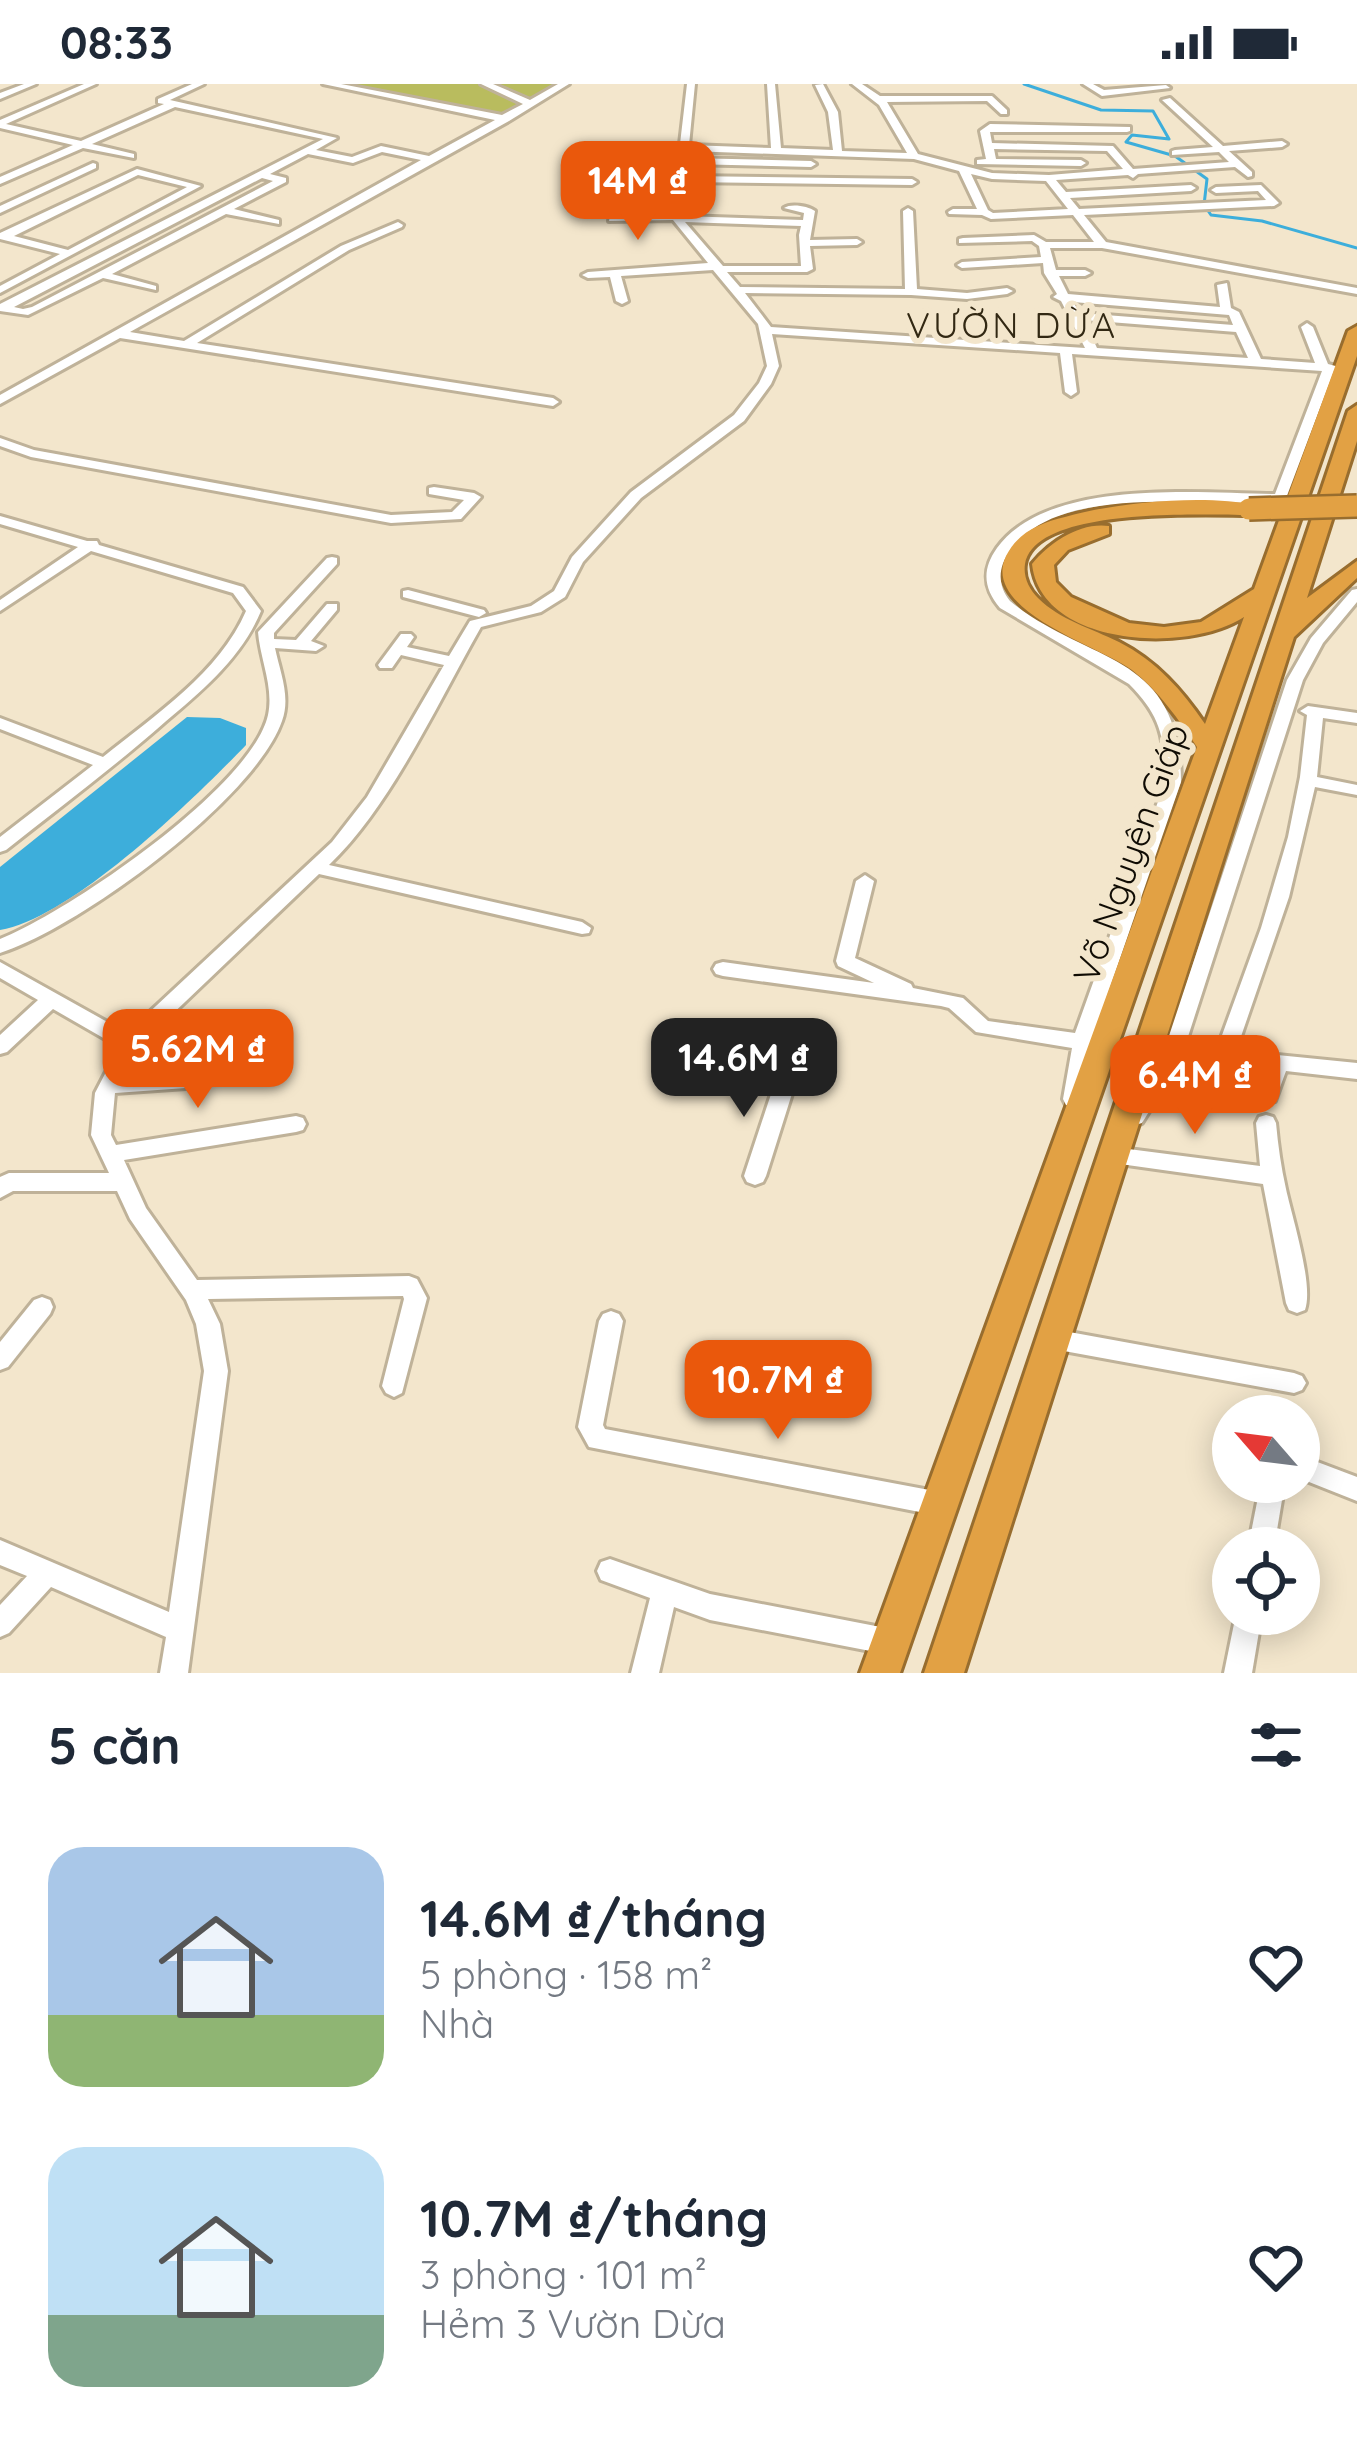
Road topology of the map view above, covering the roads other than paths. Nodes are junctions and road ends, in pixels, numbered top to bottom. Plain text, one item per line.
1 (32, 84) edge
2 (92, 84) edge
3 (200, 84) edge
4 (327, 84) edge
5 (485, 84) edge
6 (566, 84) edge
7 (691, 84) edge
8 (771, 84) edge
9 (856, 84) edge
10 (1087, 84) edge
11 (819, 85) edge
12 (0, 96) edge
13 (880, 100) junction
14 (173, 104) junction
15 (531, 104) junction
16 (1004, 112) dead end
17 (506, 119) junction
18 (0, 124) edge
19 (1127, 129) dead end
20 (1282, 144) dead end
21 (81, 145) junction
22 (989, 146) junction
23 (1219, 149) junction
24 (776, 150) junction
25 (307, 151) junction
26 (1175, 153) dead end
27 (842, 154) junction
28 (914, 155) junction
29 (47, 156) junction
30 (131, 156) dead end
31 (572, 159) dead end
32 (433, 160) junction
33 (626, 162) junction
34 (940, 162) junction
35 (992, 163) junction
36 (1081, 163) dead end
37 (1235, 164) junction
38 (683, 165) junction
39 (92, 166) junction
40 (963, 168) junction
41 (1248, 174) dead end
42 (131, 175) junction
43 (262, 175) junction
44 (1133, 175) junction
45 (857, 177) junction
46 (1167, 180) dead end
47 (0, 181) edge
48 (912, 182) dead end
49 (1054, 182) junction
50 (1191, 188) dead end
51 (1216, 190) dead end
52 (1068, 195) junction
53 (789, 208) dead end
54 (0, 210) edge
55 (224, 210) junction
56 (908, 211) dead end
57 (953, 212) dead end
58 (984, 212) junction
59 (1082, 214) junction
60 (678, 218) junction
61 (275, 222) dead end
62 (806, 223) junction
63 (398, 224) dead end
64 (118, 228) junction
65 (146, 234) junction
66 (2, 236) edge
67 (168, 239) junction
68 (963, 241) dead end
69 (856, 242) dead end
70 (805, 243) junction
71 (1044, 245) junction
72 (1102, 245) junction
73 (69, 253) junction
74 (962, 266) dead end
75 (720, 267) junction
76 (1048, 267) junction
77 (614, 273) junction
78 (1085, 273) dead end
79 (101, 274) junction
80 (588, 274) dead end
81 (1223, 285) dead end
82 (152, 287) dead end
83 (0, 290) edge
84 (740, 290) junction
85 (1006, 291) dead end
86 (1357, 291) edge
87 (911, 292) junction
88 (1059, 297) junction
89 (622, 301) dead end
90 (2, 308) edge
91 (1226, 311) junction
92 (1078, 316) junction
93 (1307, 327) dead end
94 (1241, 329) junction
95 (767, 330) junction
96 (1357, 331) edge
97 (118, 334) junction
98 (185, 345) junction
99 (1066, 352) junction
100 (1093, 353) junction
101 (1256, 362) junction
102 (1332, 367) junction
103 (1071, 392) dead end
104 (0, 400) edge
105 (553, 402) dead end
106 (1355, 428) edge
107 (0, 442) edge
108 (434, 491) dead end
109 (1357, 506) edge
110 (1250, 516) junction
111 (0, 520) edge
112 (1357, 520) edge
113 (92, 544) junction
114 (332, 561) dead end
115 (1357, 568) edge
116 (1264, 592) junction
117 (1357, 592) edge
118 (408, 594) dead end
119 (486, 595) dead end
120 (0, 607) edge
121 (332, 607) dead end
122 (477, 619) junction
123 (1284, 634) junction
124 (266, 643) junction
125 (453, 662) junction
126 (386, 664) dead end
127 (1286, 706) junction
128 (1315, 712) junction
129 (1357, 718) edge
130 (0, 723) edge
131 (1209, 747) junction
132 (101, 762) junction
133 (1313, 781) junction
134 (1357, 790) edge
135 (0, 846) edge
136 (317, 868) junction
137 (865, 881) dead end
138 (582, 928) dead end
139 (0, 946) edge
140 (723, 968) dead end
141 (0, 969) edge
142 (907, 993) junction
143 (49, 1001) junction
144 (1083, 1042) junction
145 (129, 1044) junction
146 (0, 1047) edge
147 (1173, 1052) junction
148 (1226, 1056) junction
149 (1279, 1062) junction
150 (1357, 1071) edge
151 (730, 1079) dead end
152 (179, 1083) dead end
153 (108, 1084) junction
154 (1268, 1095) dead end
155 (1266, 1123) dead end
156 (296, 1124) dead end
157 (1115, 1150) junction
158 (110, 1154) junction
159 (1064, 1155) junction
160 (755, 1176) dead end
161 (1269, 1176) junction
162 (124, 1182) junction
163 (0, 1189) edge
164 (191, 1290) junction
165 (1297, 1304) dead end
166 (42, 1307) dead end
167 (611, 1322) dead end
168 (1053, 1339) junction
169 (0, 1360) edge
170 (1294, 1383) dead end
171 (394, 1386) dead end
172 (1320, 1474) edge
173 (1357, 1489) edge
174 (940, 1504) junction
175 (0, 1552) edge
176 (610, 1571) dead end
177 (46, 1573) junction
178 (664, 1592) junction
179 (0, 1624) edge
180 (178, 1629) junction
181 (1245, 1635) edge
182 (891, 1642) junction
183 (950, 1666) edge
184 (174, 1673) edge
185 (645, 1673) edge
186 (880, 1673) edge
187 (1238, 1673) edge

1 - 12 street
2 - 18 street
3 - 14 street
4 - 17 street
5 - 15 street
6 - 15 street
7 - 38 street
8 - 24 street
9 - 13 street
10 - 23 street
11 - 27 street
13 - 16 street
13 - 28 street
14 - 21 street
14 - 25 street
15 - 17 street
17 - 32 street
18 - 21 street
19 - 22 street
20 - 23 street
21 - 29 street
21 - 30 street
22 - 35 street
22 - 44 street
23 - 26 street
23 - 37 street
24 - 27 street
24 - 38 street
25 - 32 street
25 - 43 street
27 - 28 street
27 - 45 street
28 - 34 street
29 - 39 street
29 - 47 street
31 - 33 street
32 - 97 street
33 - 38 street
33 - 60 street
34 - 35 street
34 - 40 street
35 - 36 street
37 - 41 street
37 - 44 street
38 - 45 street
38 - 45 street
38 - 60 street
39 - 42 street
39 - 54 street
40 - 49 street
40 - 58 street
42 - 64 street
42 - 66 street
43 - 55 street
43 - 65 street
44 - 49 street
45 - 48 street
46 - 49 street
49 - 52 street
50 - 52 street
51 - 59 street
52 - 59 street
53 - 62 street
55 - 61 street
55 - 67 street
56 - 87 street
57 - 58 street
58 - 59 street
59 - 72 street
60 - 62 street
60 - 75 street
62 - 70 street
63 - 98 street
64 - 65 street
64 - 73 street
65 - 67 street
65 - 90 street
66 - 73 street
67 - 79 street
68 - 71 street
69 - 70 street
70 - 75 street
71 - 72 street
71 - 76 street
72 - 86 street
73 - 83 street
74 - 76 street
75 - 77 street
75 - 84 street
76 - 78 street
76 - 88 street
77 - 80 street
77 - 89 street
79 - 82 street
79 - 90 street
81 - 91 street
84 - 87 street
84 - 95 street
85 - 87 street
88 - 91 street
88 - 92 street
91 - 94 street
92 - 94 street
92 - 100 street
93 - 102 street
94 - 101 street
95 - 99 street
95 - 122 street
96 - 102 highway, Võ Nguyên Giáp
97 - 98 street
97 - 104 street
98 - 105 street
99 - 100 street
99 - 103 street
100 - 101 street
101 - 102 street
102 - 116 highway, Võ Nguyên Giáp
102 - 144 street
106 - 123 highway, Võ Nguyên Giáp
107 - 108 street
109 - 110 highway, bridge
110 - 112 highway
110 - 116 highway
110 - 131 highway
111 - 113 street
113 - 120 street
113 - 132 street
114 - 124 street
115 - 123 highway
116 - 131 highway, Võ Nguyên Giáp
117 - 127 street
118 - 122 street
119 - 122 street
121 - 124 street
122 - 125 street
123 - 157 highway, Võ Nguyên Giáp
124 - 139 street
125 - 126 street
125 - 136 street
127 - 128 street
127 - 147 street
128 - 129 street
128 - 133 street
130 - 132 street
131 - 159 highway, Võ Nguyên Giáp
132 - 135 street
133 - 134 street
133 - 148 street
136 - 138 street
136 - 145 street
137 - 142 street
140 - 142 street
141 - 143 street
142 - 144 street
143 - 145 street
143 - 146 street
144 - 159 street
145 - 153 street
147 - 148 street
147 - 157 street
148 - 149 street
149 - 150 street
149 - 154 street
151 - 160 street
152 - 153 street
153 - 158 street
155 - 161 street
156 - 158 street
157 - 161 street
157 - 168 highway, Võ Nguyên Giáp
158 - 162 street
159 - 174 highway, Võ Nguyên Giáp
161 - 165 street
162 - 163 street
162 - 164 street
164 - 171 street
164 - 180 street
166 - 169 street
167 - 174 street
168 - 170 street
168 - 183 highway, Võ Nguyên Giáp
172 - 173 street
174 - 182 highway, Võ Nguyên Giáp
175 - 177 street
176 - 178 street
177 - 179 street
177 - 180 street
178 - 182 street
178 - 185 street
180 - 184 street
181 - 187 street
182 - 186 highway, Võ Nguyên Giáp

